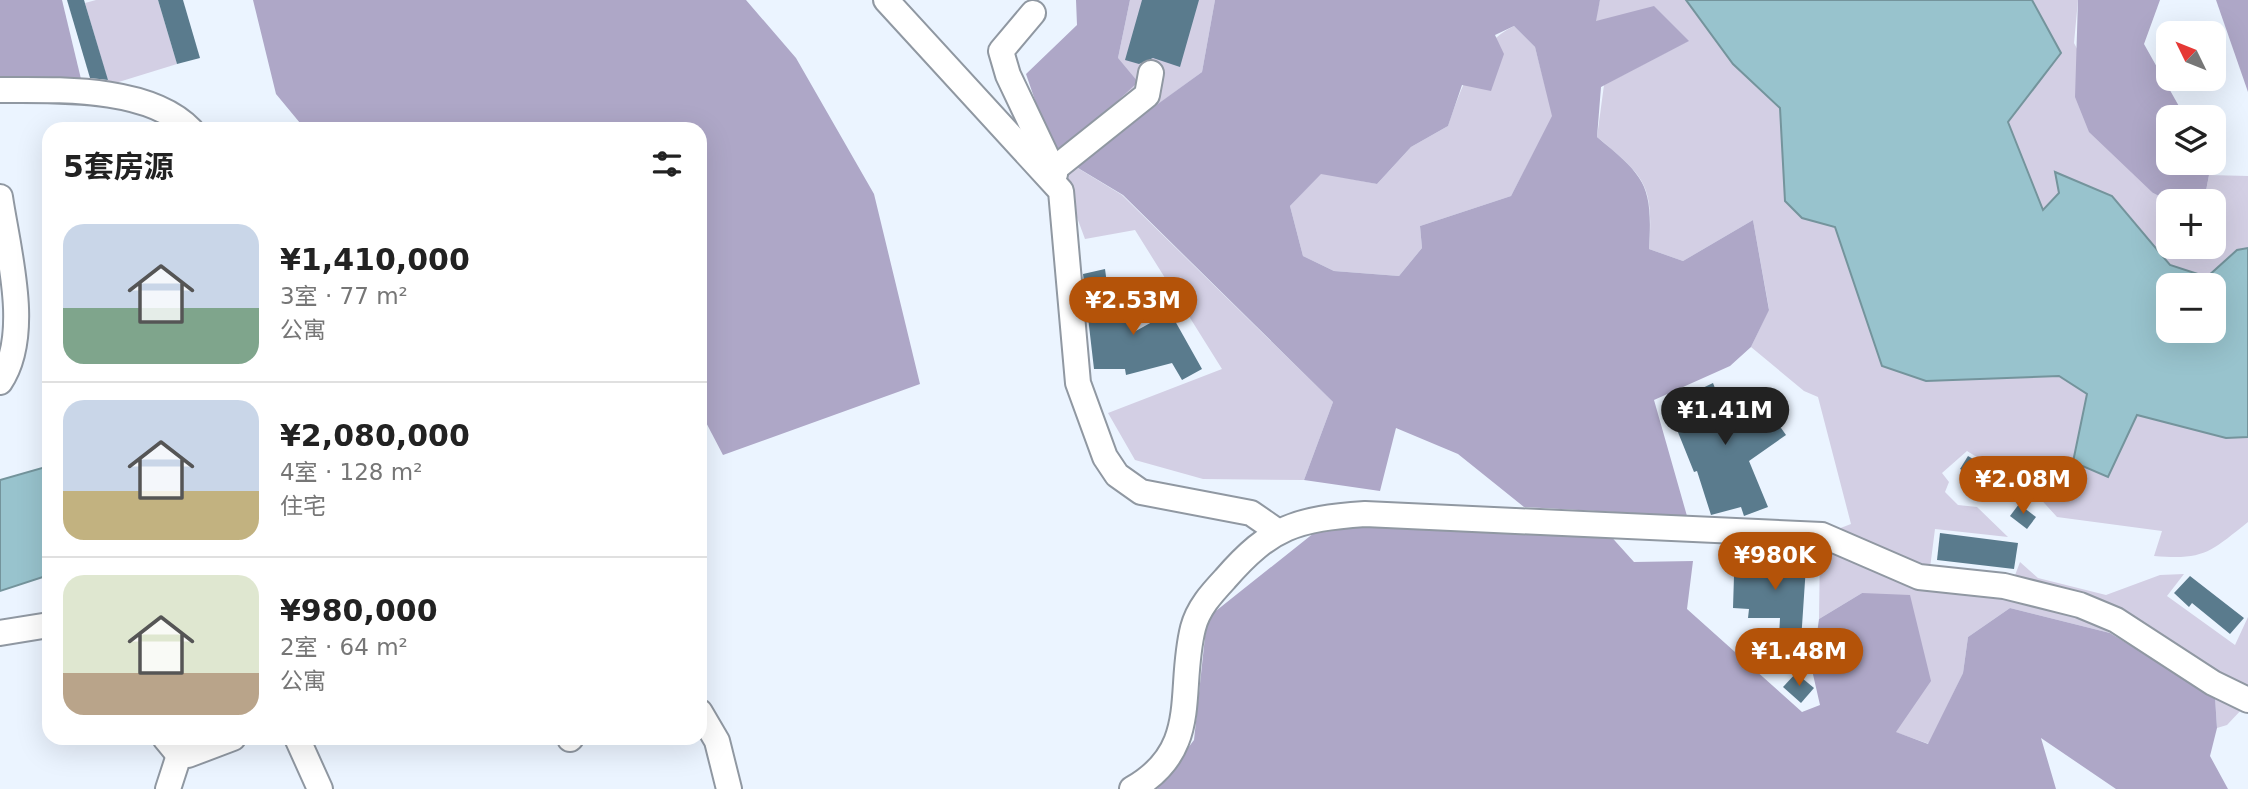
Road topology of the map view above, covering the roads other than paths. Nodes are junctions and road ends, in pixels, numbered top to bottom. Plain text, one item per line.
1 (886, 0) edge
2 (1033, 13) dead end
3 (1151, 73) dead end
4 (0, 90) edge
5 (184, 122) edge
6 (1057, 180) junction
7 (0, 197) edge
8 (0, 382) edge
9 (1277, 531) junction
10 (42, 626) edge
11 (0, 633) edge
12 (2248, 701) edge
13 (707, 724) edge
14 (214, 745) edge
15 (300, 745) edge
16 (172, 747) edge
17 (168, 789) edge
18 (320, 789) edge
19 (729, 789) edge
20 (1132, 789) edge

1 - 6 street
2 - 6 street
3 - 6 street
4 - 5 street
6 - 9 street
7 - 8 street
9 - 12 street
9 - 20 street
10 - 11 street
13 - 19 street
14 - 16 street
15 - 18 street
16 - 17 street

